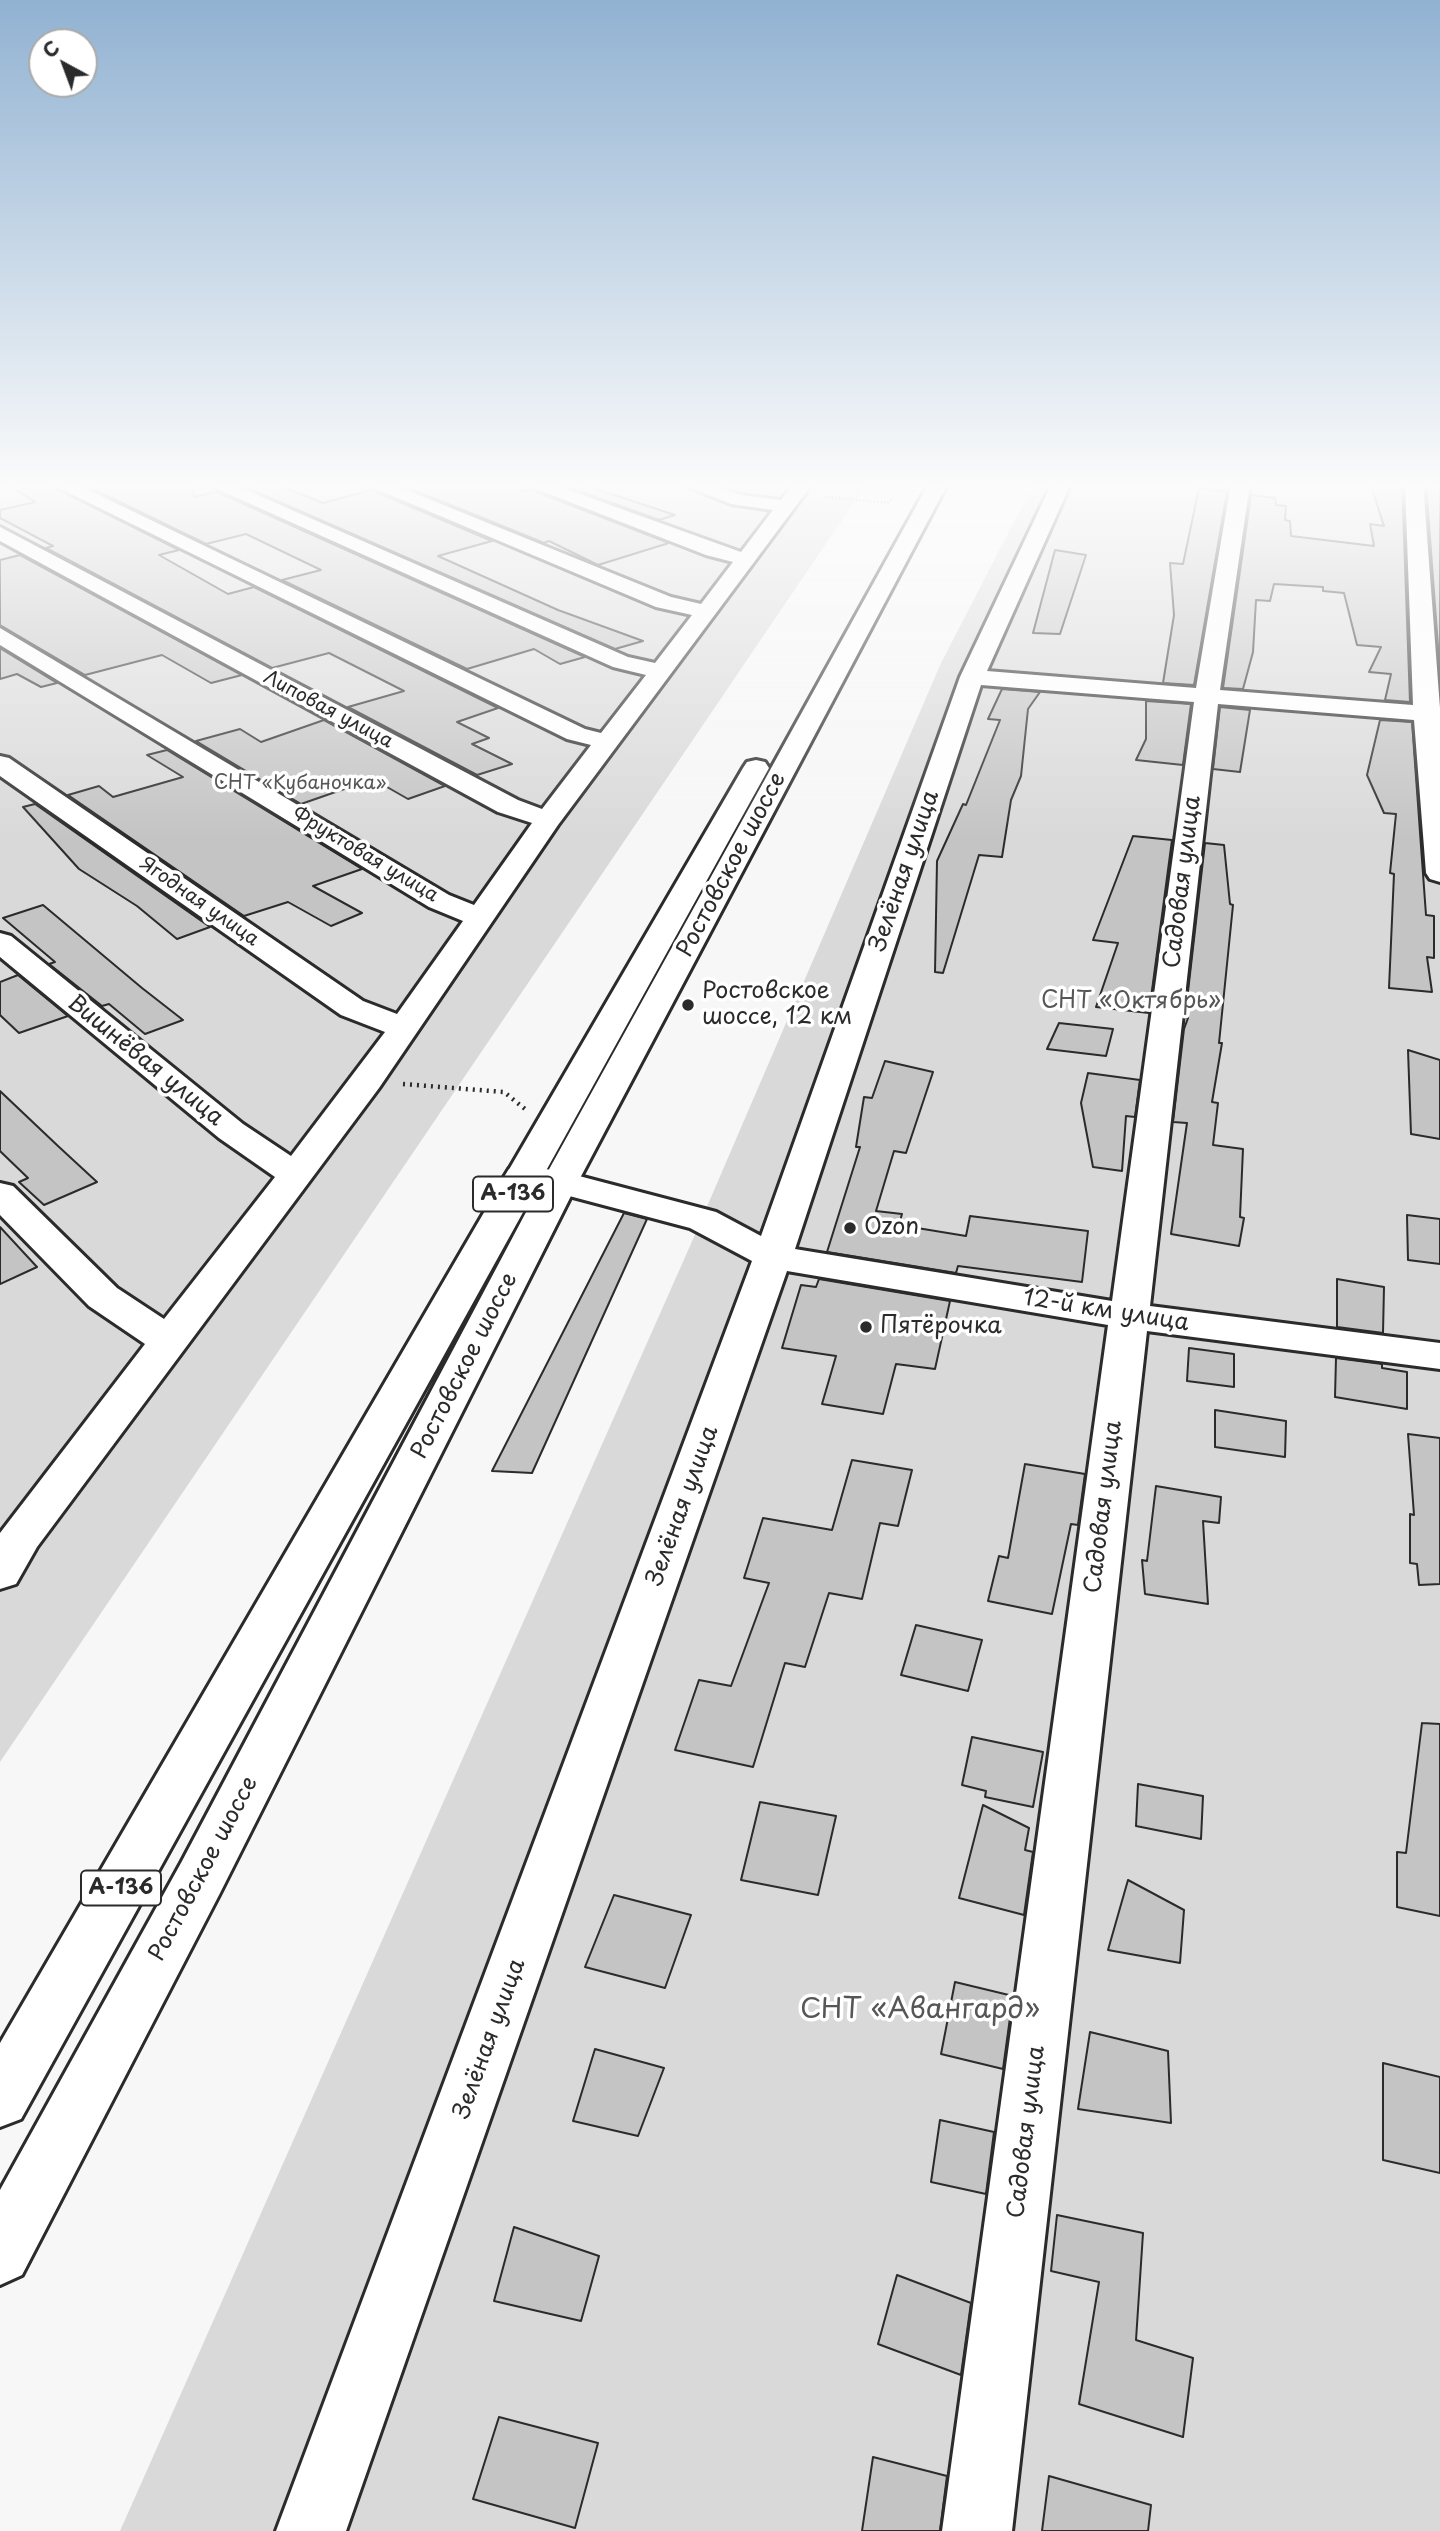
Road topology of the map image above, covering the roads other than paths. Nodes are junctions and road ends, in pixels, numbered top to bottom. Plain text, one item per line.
1 (127, 601) edge
2 (302, 601) edge
3 (482, 601) edge
4 (662, 601) edge
5 (714, 601) edge
6 (851, 601) edge
7 (872, 601) edge
8 (1007, 601) edge
9 (1222, 601) edge
10 (1424, 601) edge
11 (706, 612) junction
12 (0, 635) edge
13 (824, 648) dead end
14 (661, 671) junction
15 (971, 677) junction
16 (1207, 696) junction
17 (787, 713) dead end
18 (1433, 715) edge
19 (608, 742) junction
20 (0, 764) edge
21 (548, 820) junction
22 (1440, 873) edge
23 (480, 919) junction
24 (0, 942) edge
25 (404, 1028) junction
26 (294, 1174) junction
27 (541, 1180) junction
28 (0, 1194) edge
29 (773, 1257) junction
30 (1128, 1316) junction
31 (171, 1342) junction
32 (1440, 1356) edge
33 (7, 1540) edge
34 (0, 2099) edge
35 (0, 2253) edge
36 (311, 2531) edge
37 (977, 2531) edge

1 - 21 main road, Липовая улица
2 - 19 main road
3 - 14 main road
4 - 11 main road
5 - 11 main road
6 - 13 main road
7 - 27 main road, Ростовское шоссе / А-136
8 - 15 main road, Зелёная улица
9 - 16 main road, Садовая улица
10 - 18 main road
11 - 14 main road
12 - 23 main road, Фруктовая улица
14 - 19 main road
15 - 16 main road
15 - 29 main road, Зелёная улица
16 - 18 main road
16 - 30 main road, Садовая улица
17 - 27 main road, Ростовское шоссе / А-136
18 - 22 main road
19 - 21 main road
20 - 25 main road, Ягодная улица
21 - 23 main road
23 - 25 main road
24 - 26 main road, Вишнёвая улица
25 - 26 main road
26 - 31 main road
27 - 29 main road, 12-й км улица
27 - 34 main road, Ростовское шоссе / А-136
27 - 35 main road, Ростовское шоссе / А-136
28 - 31 main road
29 - 30 main road, 12-й км улица
29 - 36 main road, Зелёная улица
30 - 32 main road, 12-й км улица
30 - 37 main road, Садовая улица
31 - 33 main road

